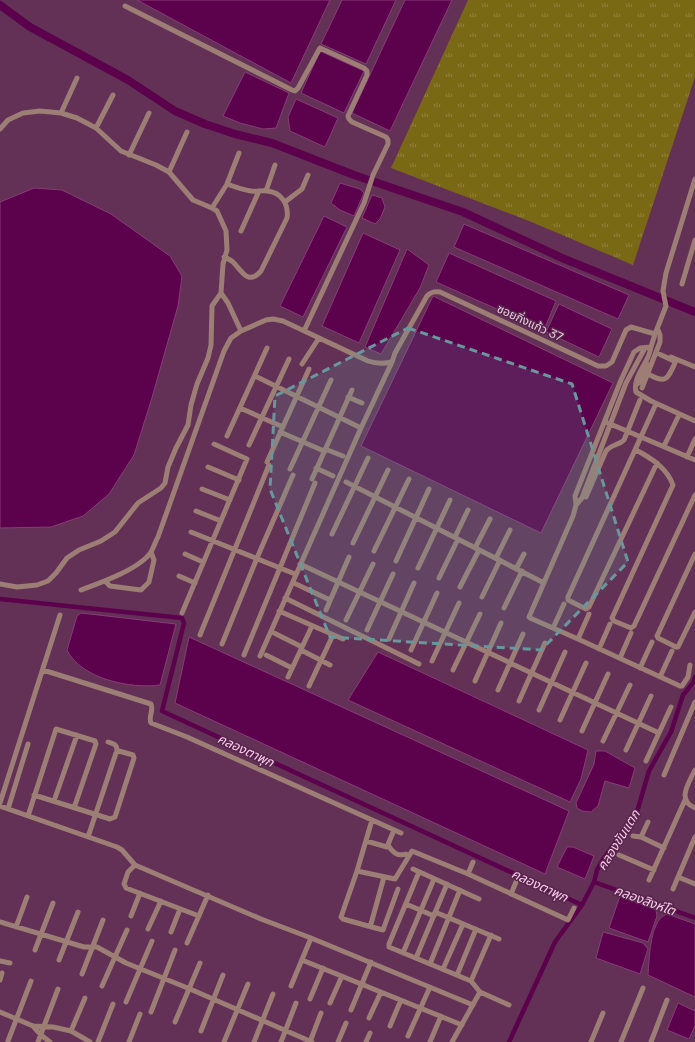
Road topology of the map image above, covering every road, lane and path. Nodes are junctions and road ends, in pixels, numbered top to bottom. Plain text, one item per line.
1 (125, 6) dead end
2 (77, 78) dead end
3 (113, 95) dead end
4 (149, 112) dead end
5 (61, 113) junction
6 (96, 128) junction
7 (0, 129) edge
8 (186, 132) dead end
9 (239, 153) dead end
10 (129, 155) junction
11 (275, 165) dead end
12 (169, 172) junction
13 (308, 175) dead end
14 (695, 179) edge
15 (227, 184) junction
16 (259, 191) junction
17 (266, 191) junction
18 (693, 193) edge
19 (285, 202) junction
20 (212, 208) junction
21 (241, 231) dead end
22 (695, 240) edge
23 (224, 257) junction
24 (682, 284) dead end
25 (221, 293) junction
26 (241, 331) junction
27 (304, 331) junction
28 (656, 332) junction
29 (319, 338) junction
30 (268, 348) dead end
31 (648, 348) junction
32 (657, 352) junction
33 (289, 359) dead end
34 (392, 362) junction
35 (302, 364) dead end
36 (695, 367) edge
37 (648, 368) junction
38 (309, 369) dead end
39 (255, 376) junction
40 (331, 380) dead end
41 (276, 386) junction
42 (352, 390) dead end
43 (296, 397) junction
44 (348, 397) junction
45 (640, 400) dead end
46 (362, 403) dead end
47 (655, 406) dead end
48 (240, 408) junction
49 (318, 408) junction
50 (678, 417) dead end
51 (262, 418) junction
52 (339, 418) junction
53 (695, 421) edge
54 (608, 422) junction
55 (361, 428) junction
56 (282, 430) junction
57 (628, 431) junction
58 (227, 436) dead end
59 (642, 436) junction
60 (695, 439) edge
61 (303, 442) junction
62 (214, 444) dead end
63 (249, 446) dead end
64 (664, 446) junction
65 (324, 450) junction
66 (636, 450) junction
67 (344, 456) dead end
68 (687, 457) junction
69 (368, 458) dead end
70 (589, 460) junction
71 (695, 460) edge
72 (595, 463) junction
73 (657, 463) junction
74 (208, 467) dead end
75 (316, 468) junction
76 (290, 469) dead end
77 (388, 470) dead end
78 (293, 475) dead end
79 (333, 476) dead end
80 (409, 479) dead end
81 (238, 480) junction
82 (346, 482) dead end
83 (355, 486) junction
84 (202, 489) dead end
85 (429, 490) dead end
86 (695, 496) edge
87 (375, 497) junction
88 (586, 497) dead end
89 (230, 500) junction
90 (450, 500) dead end
91 (576, 505) junction
92 (395, 507) junction
93 (468, 510) dead end
94 (196, 511) dead end
95 (416, 517) junction
96 (490, 519) dead end
97 (221, 521) junction
98 (437, 528) junction
99 (510, 530) dead end
100 (191, 532) dead end
101 (332, 534) dead end
102 (457, 538) junction
103 (213, 541) junction
104 (353, 543) dead end
105 (234, 549) junction
106 (477, 549) junction
107 (374, 551) dead end
108 (151, 552) junction
109 (185, 554) dead end
110 (524, 554) dead end
111 (695, 554) edge
112 (349, 557) dead end
113 (257, 558) junction
114 (498, 559) junction
115 (396, 561) dead end
116 (204, 562) junction
117 (300, 564) junction
118 (373, 564) dead end
119 (280, 568) junction
120 (418, 568) dead end
121 (519, 570) junction
122 (295, 574) junction
123 (393, 574) dead end
124 (179, 576) dead end
125 (439, 578) dead end
126 (105, 581) junction
127 (338, 582) junction
128 (194, 583) junction
129 (414, 583) dead end
130 (544, 583) junction
131 (0, 584) edge
132 (296, 584) dead end
133 (460, 587) dead end
134 (81, 590) dead end
135 (360, 592) junction
136 (437, 593) dead end
137 (482, 597) dead end
138 (285, 598) junction
139 (330, 600) junction
140 (380, 602) junction
141 (459, 603) dead end
142 (564, 604) dead end
143 (504, 608) dead end
144 (326, 610) dead end
145 (279, 611) junction
146 (402, 612) junction
147 (695, 612) edge
148 (182, 613) dead end
149 (480, 614) dead end
150 (589, 614) dead end
151 (60, 615) dead end
152 (346, 620) dead end
153 (423, 622) junction
154 (501, 623) dead end
155 (610, 624) dead end
156 (312, 626) junction
157 (553, 628) junction
158 (368, 630) dead end
159 (446, 632) junction
160 (274, 633) dead end
161 (523, 634) dead end
162 (630, 634) dead end
163 (200, 635) dead end
164 (333, 635) junction
165 (343, 639) dead end
166 (389, 639) dead end
167 (578, 639) junction
168 (466, 642) junction
169 (652, 642) dead end
170 (545, 643) dead end
171 (222, 644) dead end
172 (302, 648) junction
173 (599, 648) junction
174 (410, 650) dead end
175 (672, 651) dead end
176 (488, 652) junction
177 (565, 652) dead end
178 (244, 655) dead end
179 (620, 658) junction
180 (322, 660) junction
181 (432, 661) dead end
182 (510, 663) junction
183 (586, 663) dead end
184 (330, 664) dead end
185 (419, 664) dead end
186 (690, 665) dead end
187 (292, 668) junction
188 (640, 668) junction
189 (43, 670) junction
190 (453, 670) dead end
191 (532, 673) junction
192 (608, 674) dead end
193 (660, 677) junction
194 (288, 678) dead end
195 (475, 681) dead end
196 (552, 682) junction
197 (630, 685) dead end
198 (309, 686) dead end
199 (498, 690) dead end
200 (573, 692) junction
201 (651, 696) dead end
202 (519, 701) dead end
203 (595, 702) junction
204 (695, 704) edge
205 (671, 706) dead end
206 (540, 710) dead end
207 (616, 713) junction
208 (560, 720) dead end
209 (638, 723) junction
210 (582, 731) dead end
211 (659, 733) junction
212 (77, 735) junction
213 (603, 741) dead end
214 (108, 742) dead end
215 (28, 744) dead end
216 (626, 750) dead end
217 (117, 751) junction
218 (646, 761) dead end
219 (695, 770) edge
220 (664, 775) dead end
221 (34, 796) junction
222 (685, 800) junction
223 (54, 801) junction
224 (0, 805) edge
225 (74, 808) junction
226 (695, 808) edge
227 (8, 809) junction
228 (95, 814) junction
229 (28, 816) junction
230 (372, 820) junction
231 (648, 822) dead end
232 (394, 830) junction
233 (401, 833) dead end
234 (633, 836) dead end
235 (88, 837) junction
236 (695, 837) edge
237 (641, 838) junction
238 (366, 841) junction
239 (388, 845) junction
240 (664, 848) junction
241 (406, 854) dead end
242 (619, 855) dead end
243 (473, 862) dead end
244 (135, 865) junction
245 (413, 870) dead end
246 (654, 870) junction
247 (357, 871) junction
248 (419, 872) junction
249 (468, 874) junction
250 (384, 877) junction
251 (678, 877) junction
252 (434, 879) junction
253 (649, 880) dead end
254 (516, 882) dead end
255 (447, 884) junction
256 (695, 884) edge
257 (398, 888) dead end
258 (673, 889) dead end
259 (460, 890) junction
260 (140, 893) junction
261 (511, 894) junction
262 (208, 895) junction
263 (27, 896) dead end
264 (479, 899) dead end
265 (161, 901) junction
266 (53, 903) dead end
267 (406, 904) junction
268 (574, 908) dead end
269 (180, 909) junction
270 (421, 911) junction
271 (78, 912) dead end
272 (435, 914) junction
273 (131, 916) dead end
274 (199, 916) junction
275 (449, 918) junction
276 (103, 920) dead end
277 (0, 922) edge
278 (463, 924) junction
279 (368, 926) junction
280 (16, 927) junction
281 (148, 929) dead end
282 (476, 929) junction
283 (127, 930) dead end
284 (171, 932) dead end
285 (41, 935) junction
286 (491, 935) junction
287 (311, 938) junction
288 (499, 938) dead end
289 (152, 941) dead end
290 (66, 942) junction
291 (187, 943) dead end
292 (92, 947) junction
293 (35, 950) dead end
294 (176, 950) dead end
295 (403, 953) junction
296 (115, 958) junction
297 (416, 958) junction
298 (59, 960) dead end
299 (302, 960) junction
300 (0, 961) edge
301 (371, 962) junction
302 (10, 963) dead end
303 (200, 963) dead end
304 (430, 964) junction
305 (323, 968) junction
306 (140, 969) junction
307 (443, 969) junction
308 (2, 974) dead end
309 (82, 974) dead end
310 (223, 975) dead end
311 (457, 975) junction
312 (342, 976) junction
313 (164, 979) junction
314 (0, 980) edge
315 (31, 981) dead end
316 (471, 981) junction
317 (248, 984) dead end
318 (362, 984) junction
319 (102, 986) dead end
320 (291, 986) dead end
321 (430, 987) junction
322 (643, 988) dead end
323 (58, 989) dead end
324 (190, 989) junction
325 (381, 992) junction
326 (480, 992) junction
327 (273, 994) dead end
328 (85, 998) dead end
329 (310, 999) dead end
330 (213, 1000) junction
331 (401, 1000) junction
332 (667, 1000) dead end
333 (126, 1002) dead end
334 (330, 1003) dead end
335 (113, 1004) dead end
336 (296, 1004) dead end
337 (473, 1005) junction
338 (509, 1005) dead end
339 (420, 1008) junction
340 (237, 1010) junction
341 (351, 1010) dead end
342 (0, 1012) edge
343 (152, 1012) dead end
344 (321, 1013) dead end
345 (603, 1013) dead end
346 (140, 1014) dead end
347 (441, 1016) junction
348 (17, 1018) junction
349 (370, 1018) dead end
350 (262, 1021) junction
351 (176, 1022) dead end
352 (346, 1022) dead end
353 (462, 1024) junction
354 (33, 1026) junction
355 (44, 1026) junction
356 (390, 1026) dead end
357 (71, 1031) junction
358 (201, 1031) dead end
359 (286, 1031) junction
360 (370, 1033) dead end
361 (41, 1036) junction
362 (408, 1036) dead end
363 (594, 1041) edge
364 (8, 1042) edge
365 (38, 1042) edge
366 (50, 1042) edge
367 (90, 1042) edge
368 (98, 1042) edge
369 (129, 1042) edge
370 (224, 1042) edge
371 (254, 1042) edge
372 (281, 1042) edge
373 (311, 1042) edge
374 (338, 1042) edge
375 (366, 1042) edge
376 (430, 1042) edge
377 (452, 1042) edge
378 (621, 1042) edge
379 (651, 1042) edge

1 - 27 street
2 - 5 street
3 - 6 street
4 - 10 street
5 - 6 street
5 - 7 street
6 - 10 street
8 - 12 street
9 - 15 street
10 - 12 street
11 - 17 street
12 - 20 street
13 - 19 street
14 - 18 street
15 - 16 street
15 - 20 street
16 - 17 street
16 - 21 street
17 - 19 street
18 - 28 street
19 - 23 street
20 - 23 street
22 - 24 street
23 - 25 street
25 - 26 street
25 - 131 street
26 - 27 street
26 - 108 street
27 - 29 street
28 - 31 street
28 - 32 street
28 - 34 street, ซอยกิ่งแก้ว 37
29 - 34 street
29 - 35 street
30 - 39 street
31 - 37 street
31 - 54 street
32 - 36 street
32 - 37 street
32 - 37 street
33 - 41 street
34 - 55 street
37 - 53 street
38 - 43 street
39 - 41 street
39 - 48 street
40 - 49 street
41 - 43 street
41 - 51 street
42 - 44 street
43 - 49 street
43 - 56 street
44 - 46 street
44 - 52 street
45 - 57 street
47 - 59 street
48 - 51 street
48 - 58 street
49 - 52 street
49 - 61 street
50 - 64 street
51 - 56 street
51 - 63 street
52 - 55 street
52 - 65 street
54 - 57 street
54 - 70 street
54 - 72 street
55 - 117 street
56 - 61 street
56 - 105 street
57 - 59 street
57 - 88 street
59 - 64 street
59 - 66 street
60 - 68 street
61 - 65 street
61 - 76 street
62 - 81 street
64 - 68 street
65 - 67 street
65 - 75 street
66 - 73 street
66 - 73 street
68 - 71 street
69 - 83 street
70 - 72 street
70 - 91 street
72 - 91 street
73 - 86 street
74 - 81 street
75 - 79 street
75 - 119 street
77 - 87 street
78 - 113 street
80 - 92 street
81 - 89 street
82 - 83 street
83 - 87 street
83 - 101 street
84 - 89 street
85 - 95 street
87 - 92 street
87 - 104 street
89 - 97 street
90 - 98 street
91 - 130 street
92 - 95 street
92 - 107 street
93 - 102 street
94 - 97 street
95 - 98 street
95 - 115 street
96 - 106 street
97 - 103 street
98 - 102 street
98 - 120 street
99 - 114 street
100 - 103 street
102 - 106 street
102 - 125 street
103 - 105 street
103 - 116 street
105 - 113 street
105 - 163 street
106 - 114 street
106 - 133 street
108 - 126 street
108 - 126 street
109 - 116 street
110 - 121 street
111 - 147 street
112 - 127 street
113 - 119 street
113 - 171 street
114 - 121 street
114 - 137 street
116 - 128 street
117 - 122 street
117 - 127 street
118 - 135 street
119 - 122 street
119 - 178 street
121 - 130 street
121 - 143 street
122 - 138 street
123 - 140 street
124 - 128 street
126 - 134 street
127 - 135 street
127 - 139 street
128 - 148 street
129 - 146 street
130 - 157 street
132 - 139 street
135 - 140 street
135 - 152 street
136 - 153 street
138 - 145 street
138 - 185 street
139 - 144 street
140 - 146 street
140 - 158 street
141 - 159 street
142 - 157 street
145 - 156 street
145 - 187 street
146 - 153 street
146 - 166 street
149 - 168 street
150 - 167 street
151 - 189 street
153 - 159 street
153 - 174 street
154 - 176 street
155 - 173 street
156 - 164 street
156 - 172 street
157 - 167 street
159 - 168 street
159 - 181 street
160 - 172 street
161 - 182 street
162 - 179 street
164 - 165 street
164 - 180 street
167 - 173 street
168 - 176 street
168 - 190 street
169 - 188 street
170 - 191 street
172 - 180 street
172 - 187 street
173 - 179 street
175 - 193 street
176 - 182 street
176 - 195 street
177 - 196 street
179 - 188 street
180 - 184 street
180 - 198 street
182 - 191 street
182 - 199 street
183 - 200 street
186 - 193 street
187 - 194 street
188 - 193 street
189 - 224 street
189 - 230 street
191 - 196 street
191 - 202 street
192 - 203 street
196 - 200 street
196 - 206 street
197 - 207 street
200 - 203 street
200 - 208 street
201 - 209 street
203 - 207 street
203 - 210 street
204 - 220 street
205 - 211 street
207 - 209 street
207 - 213 street
209 - 211 street
209 - 216 street
211 - 218 street
212 - 221 street
212 - 223 street
212 - 225 street
214 - 217 street
215 - 227 street
217 - 228 street
217 - 228 street
219 - 222 street
221 - 223 street
221 - 229 street
222 - 226 street
222 - 240 street
223 - 225 street
224 - 227 street
225 - 228 street
227 - 229 street
228 - 235 street
229 - 235 street
230 - 232 street
230 - 238 street
231 - 237 street
232 - 233 street
232 - 239 street
234 - 237 street
235 - 244 street
236 - 251 street
237 - 240 street
238 - 239 street
238 - 247 street
239 - 241 street
240 - 246 street
242 - 246 street
243 - 249 street
244 - 260 street
244 - 262 street
245 - 248 street
246 - 253 street
247 - 250 street
247 - 279 street
248 - 252 street
248 - 267 street
249 - 250 street
249 - 261 street
250 - 279 street
251 - 256 street
251 - 258 street
252 - 255 street
252 - 270 street
254 - 261 street
255 - 259 street
255 - 272 street
257 - 279 street
259 - 264 street
259 - 275 street
260 - 265 street
260 - 273 street
261 - 268 street
262 - 274 street
262 - 287 street
263 - 280 street
265 - 269 street
265 - 281 street
266 - 285 street
267 - 270 street
267 - 295 street
269 - 274 street
269 - 284 street
270 - 272 street
270 - 295 street
271 - 290 street
272 - 275 street
272 - 297 street
274 - 291 street
275 - 278 street
275 - 304 street
276 - 292 street
277 - 280 street
278 - 282 street
278 - 307 street
280 - 285 street
282 - 286 street
282 - 311 street
283 - 296 street
285 - 290 street
285 - 293 street
286 - 288 street
286 - 316 street
287 - 299 street
287 - 301 street
289 - 306 street
290 - 292 street
290 - 298 street
292 - 296 street
292 - 309 street
294 - 313 street
295 - 297 street
296 - 306 street
296 - 319 street
297 - 304 street
299 - 305 street
299 - 320 street
300 - 302 street
301 - 318 street
301 - 321 street
303 - 324 street
304 - 307 street
305 - 312 street
305 - 329 street
306 - 313 street
306 - 333 street
307 - 311 street
308 - 314 street
310 - 330 street
311 - 316 street
312 - 318 street
312 - 334 street
313 - 324 street
313 - 343 street
315 - 348 street
316 - 326 street
317 - 340 street
318 - 325 street
318 - 341 street
321 - 337 street
321 - 339 street
322 - 378 street
323 - 355 street
324 - 330 street
324 - 351 street
325 - 331 street
325 - 349 street
326 - 337 street
326 - 338 street
327 - 350 street
328 - 357 street
330 - 340 street
330 - 358 street
331 - 339 street
331 - 356 street
332 - 379 street
335 - 368 street
336 - 359 street
337 - 353 street
339 - 347 street
339 - 362 street
340 - 350 street
340 - 370 street
342 - 348 street
344 - 373 street
345 - 363 street
346 - 369 street
347 - 353 street
347 - 376 street
348 - 354 street
348 - 364 street
350 - 359 street
350 - 371 street
352 - 374 street
353 - 377 street
354 - 355 street
354 - 361 street
355 - 357 street
355 - 361 street
357 - 367 street
359 - 372 street
359 - 373 street
360 - 375 street
361 - 365 street
361 - 366 street

